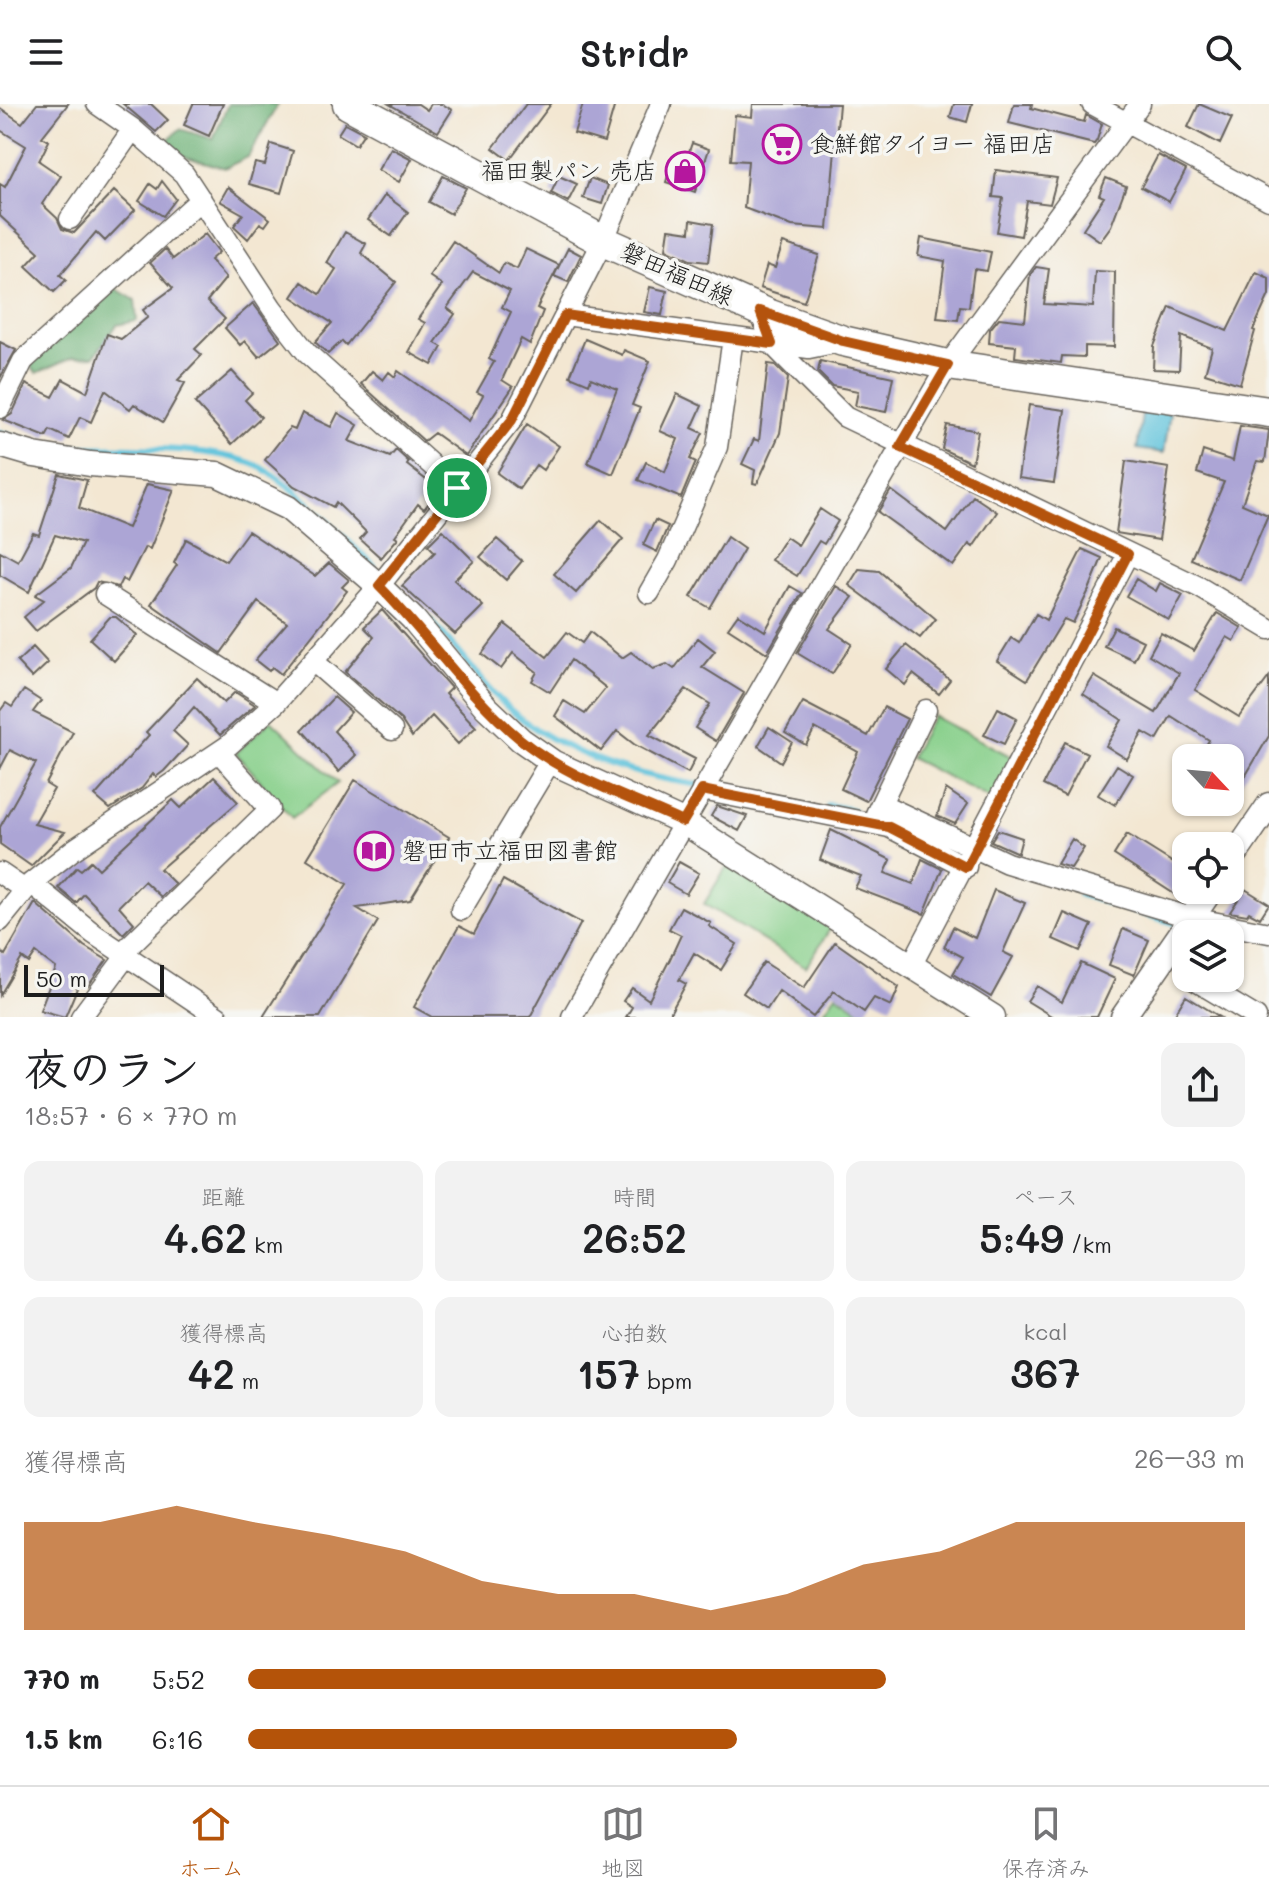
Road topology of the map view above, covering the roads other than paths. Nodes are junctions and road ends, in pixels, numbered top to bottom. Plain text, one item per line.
1 (97, 104) edge
2 (661, 104) edge
3 (1092, 104) edge
4 (1140, 104) edge
5 (358, 106) edge
6 (1126, 123) junction
7 (133, 129) junction
8 (201, 199) junction
9 (1269, 200) edge
10 (70, 219) dead end
11 (603, 241) junction
12 (760, 311) junction
13 (565, 315) junction
14 (733, 338) junction
15 (843, 341) junction
16 (772, 344) junction
17 (948, 365) junction
18 (0, 408) edge
19 (1269, 412) edge
20 (0, 445) edge
21 (900, 447) junction
22 (457, 488) junction
23 (1128, 554) junction
24 (379, 586) junction
25 (649, 593) dead end
26 (105, 594) dead end
27 (1269, 629) edge
28 (313, 661) junction
29 (276, 703) junction
30 (926, 710) dead end
31 (392, 730) dead end
32 (219, 752) junction
33 (551, 760) junction
34 (702, 790) junction
35 (881, 804) junction
36 (1269, 805) edge
37 (683, 822) junction
38 (871, 823) junction
39 (1244, 842) edge
40 (970, 858) junction
41 (0, 873) edge
42 (28, 887) junction
43 (1202, 904) edge
44 (461, 910) dead end
45 (1192, 918) junction
46 (0, 921) edge
47 (1269, 933) edge
48 (125, 953) junction
49 (1163, 961) junction
50 (912, 964) junction
51 (1172, 967) edge
52 (1214, 992) edge
53 (81, 1017) edge
54 (218, 1017) edge
55 (572, 1017) edge
56 (993, 1017) edge
57 (1123, 1017) edge
58 (1256, 1017) edge

1 - 7 street
2 - 11 street
3 - 6 street
4 - 6 street
5 - 11 main road, 磐田福田線
6 - 9 street
6 - 17 street
7 - 8 street
7 - 10 street
8 - 18 street
8 - 22 street
11 - 12 main road, 磐田福田線
11 - 13 street
12 - 15 main road, 磐田福田線
12 - 16 street
13 - 14 street
13 - 22 street
14 - 16 street
14 - 25 street
15 - 16 street
15 - 17 main road, 磐田福田線
16 - 21 street
17 - 19 main road, 磐田福田線
17 - 21 street
20 - 24 street
21 - 23 street
21 - 34 street
22 - 24 street
23 - 27 street
23 - 40 street
24 - 28 street
24 - 33 street
26 - 29 street
28 - 29 street
28 - 31 street
29 - 32 street
30 - 35 street
32 - 42 street
32 - 48 street
33 - 37 street
33 - 44 street
34 - 37 street
34 - 38 street
35 - 38 street
35 - 40 street
36 - 39 street
37 - 50 street
37 - 55 street
38 - 40 street
40 - 45 street
40 - 50 street
41 - 42 street
42 - 46 street
42 - 48 street
43 - 45 street
45 - 47 street
45 - 49 street
48 - 53 street
48 - 54 street
49 - 51 street
49 - 57 street
50 - 56 street
52 - 58 street

